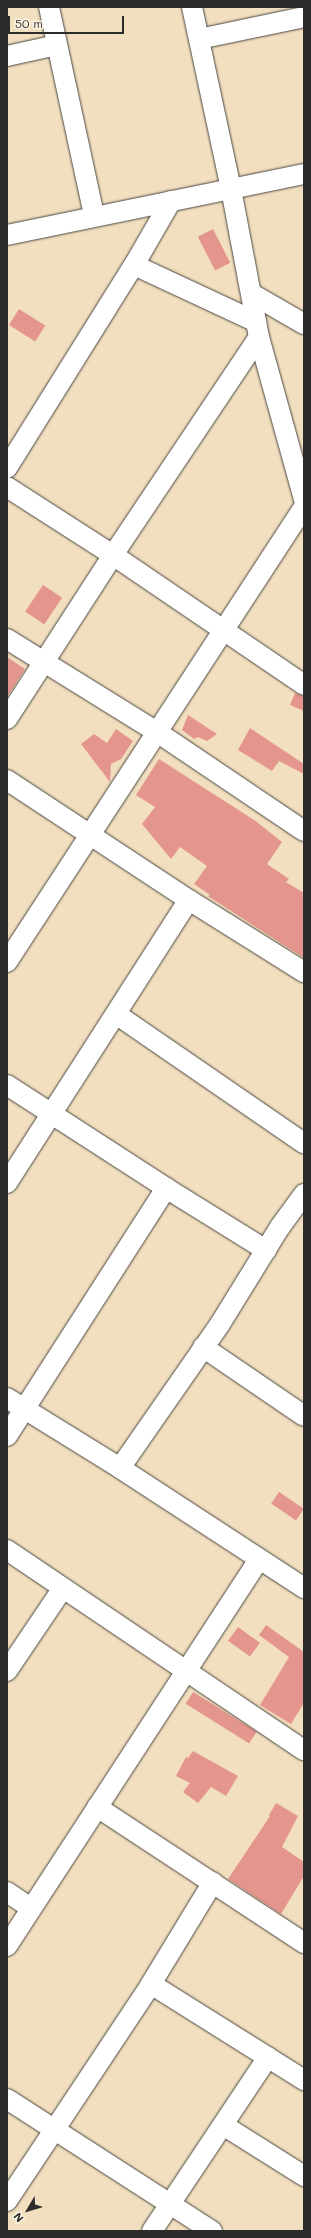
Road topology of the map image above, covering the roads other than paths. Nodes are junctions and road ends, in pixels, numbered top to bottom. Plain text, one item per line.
1 (49, 7) edge
2 (192, 7) edge
3 (304, 17) edge
4 (199, 39) junction
5 (58, 45) junction
6 (7, 56) edge
7 (304, 174) edge
8 (231, 189) junction
9 (171, 201) junction
10 (94, 216) junction
11 (7, 235) edge
12 (134, 265) junction
13 (252, 294) junction
14 (301, 317) edge
15 (258, 329) junction
16 (7, 468) edge
17 (7, 487) edge
18 (304, 499) edge
19 (304, 507) edge
20 (113, 555) junction
21 (224, 630) junction
22 (7, 639) edge
23 (44, 663) junction
24 (304, 685) edge
25 (7, 719) edge
26 (156, 732) junction
27 (7, 780) edge
28 (304, 831) edge
29 (91, 835) junction
30 (189, 900) junction
31 (9, 953) edge
32 (304, 972) edge
33 (116, 1014) junction
34 (7, 1085) edge
35 (50, 1114) junction
36 (304, 1143) edge
37 (7, 1183) edge
38 (166, 1188) junction
39 (304, 1194) edge
40 (266, 1250) junction
41 (202, 1348) junction
42 (7, 1398) edge
43 (24, 1409) junction
44 (304, 1416) edge
45 (7, 1436) edge
46 (120, 1468) junction
47 (7, 1550) edge
48 (259, 1560) junction
49 (63, 1588) junction
50 (304, 1588) edge
51 (185, 1670) junction
52 (7, 1671) edge
53 (304, 1750) edge
54 (97, 1807) junction
55 (213, 1882) junction
56 (7, 1892) edge
57 (31, 1908) junction
58 (304, 1943) edge
59 (7, 1946) edge
60 (151, 1984) junction
61 (268, 2057) junction
62 (304, 2080) edge
63 (7, 2099) edge
64 (223, 2125) junction
65 (54, 2129) junction
66 (304, 2176) edge
67 (7, 2201) edge
68 (169, 2203) junction
69 (152, 2231) edge
70 (212, 2231) edge

1 - 5 street
2 - 4 street
3 - 4 street
4 - 8 street
5 - 6 street
5 - 10 street
7 - 8 street
8 - 9 street
8 - 13 street
9 - 10 street
9 - 12 street
10 - 11 street
12 - 15 street
12 - 16 street
13 - 14 street
13 - 15 street
15 - 18 street
15 - 20 street
17 - 20 street
19 - 21 street
20 - 21 street
20 - 23 street
21 - 24 street
21 - 26 street
22 - 23 street
23 - 25 street
23 - 26 street
26 - 28 street
26 - 29 street
27 - 29 street
29 - 30 street
29 - 31 street
30 - 32 street
30 - 33 street
33 - 35 street
33 - 36 street
34 - 35 street
35 - 37 street
35 - 38 street
38 - 40 street
38 - 43 street
39 - 40 street
40 - 41 street
41 - 44 street
41 - 46 street
42 - 43 street
43 - 45 street
43 - 46 street
46 - 48 street
47 - 49 street
48 - 50 street
48 - 51 street
49 - 51 street
49 - 52 street
51 - 53 street
51 - 54 street
54 - 55 street
54 - 57 street
55 - 58 street
55 - 60 street
56 - 57 street
57 - 59 street
60 - 61 street
60 - 65 street
61 - 62 street
61 - 64 street
63 - 65 street
64 - 66 street
64 - 68 street
65 - 67 street
65 - 68 street
68 - 69 street
68 - 70 street

